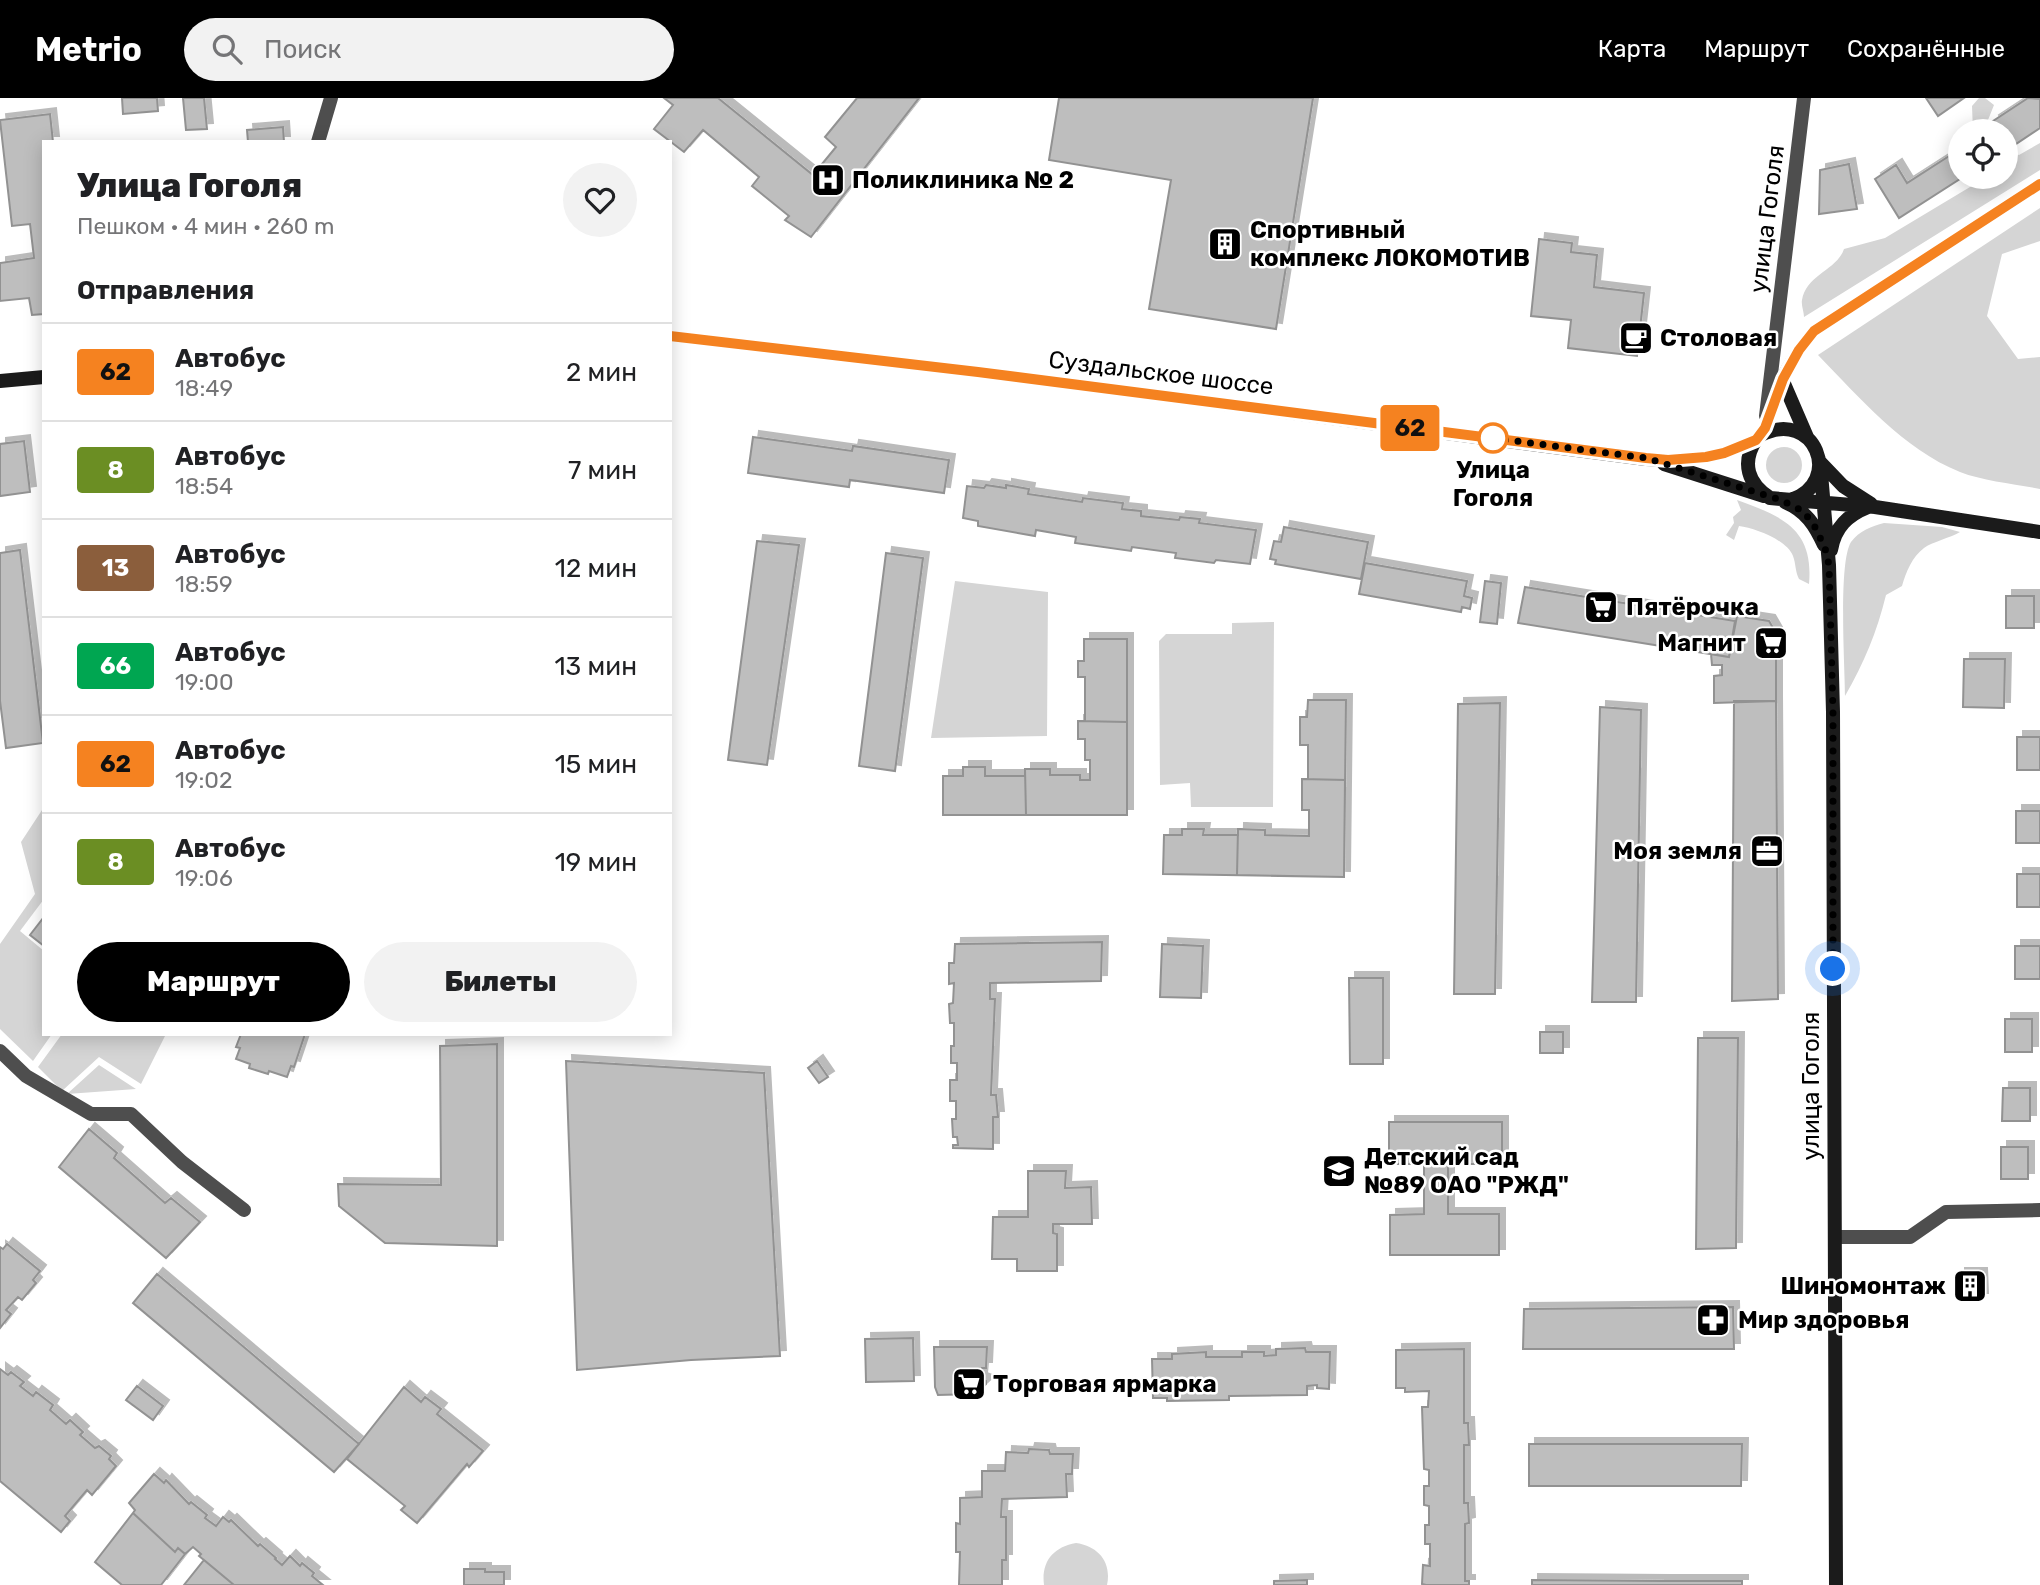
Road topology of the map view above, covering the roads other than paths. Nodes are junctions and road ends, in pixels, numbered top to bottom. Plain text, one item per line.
1 (331, 98) edge
2 (1804, 98) edge
3 (319, 140) edge
4 (2040, 184) edge
5 (672, 335) edge
6 (1774, 346) junction
7 (42, 377) edge
8 (1783, 379) junction
9 (0, 381) edge
10 (1760, 434) junction
11 (1807, 437) junction
12 (1646, 458) junction
13 (1820, 462) junction
14 (1780, 500) junction
15 (1823, 502) junction
16 (1873, 506) junction
17 (2040, 532) edge
18 (1829, 565) junction
19 (0, 1051) edge
20 (244, 1210) dead end
21 (2040, 1210) edge
22 (1835, 1237) junction
23 (1836, 1585) edge

1 - 3 street
2 - 6 street, улица Гоголя
4 - 8 main road
5 - 12 main road, Суздальское шоссе
6 - 8 street, улица Гоголя
6 - 10 street, улица Гоголя
7 - 9 main road
8 - 10 main road
8 - 11 main road, улица Гоголя
10 - 11 main road
10 - 12 main road, Суздальское шоссе
10 - 14 main road
11 - 13 main road
12 - 14 main road, Суздальское шоссе
13 - 14 main road
13 - 15 main road, улица Гоголя
13 - 16 main road, Суздальское шоссе
14 - 15 main road, Суздальское шоссе
14 - 18 main road
15 - 16 main road, Суздальское шоссе
15 - 18 main road, улица Гоголя
16 - 17 main road, Суздальское шоссе
16 - 18 main road
18 - 22 main road, улица Гоголя
19 - 20 street
21 - 22 street
22 - 23 main road, улица Гоголя

